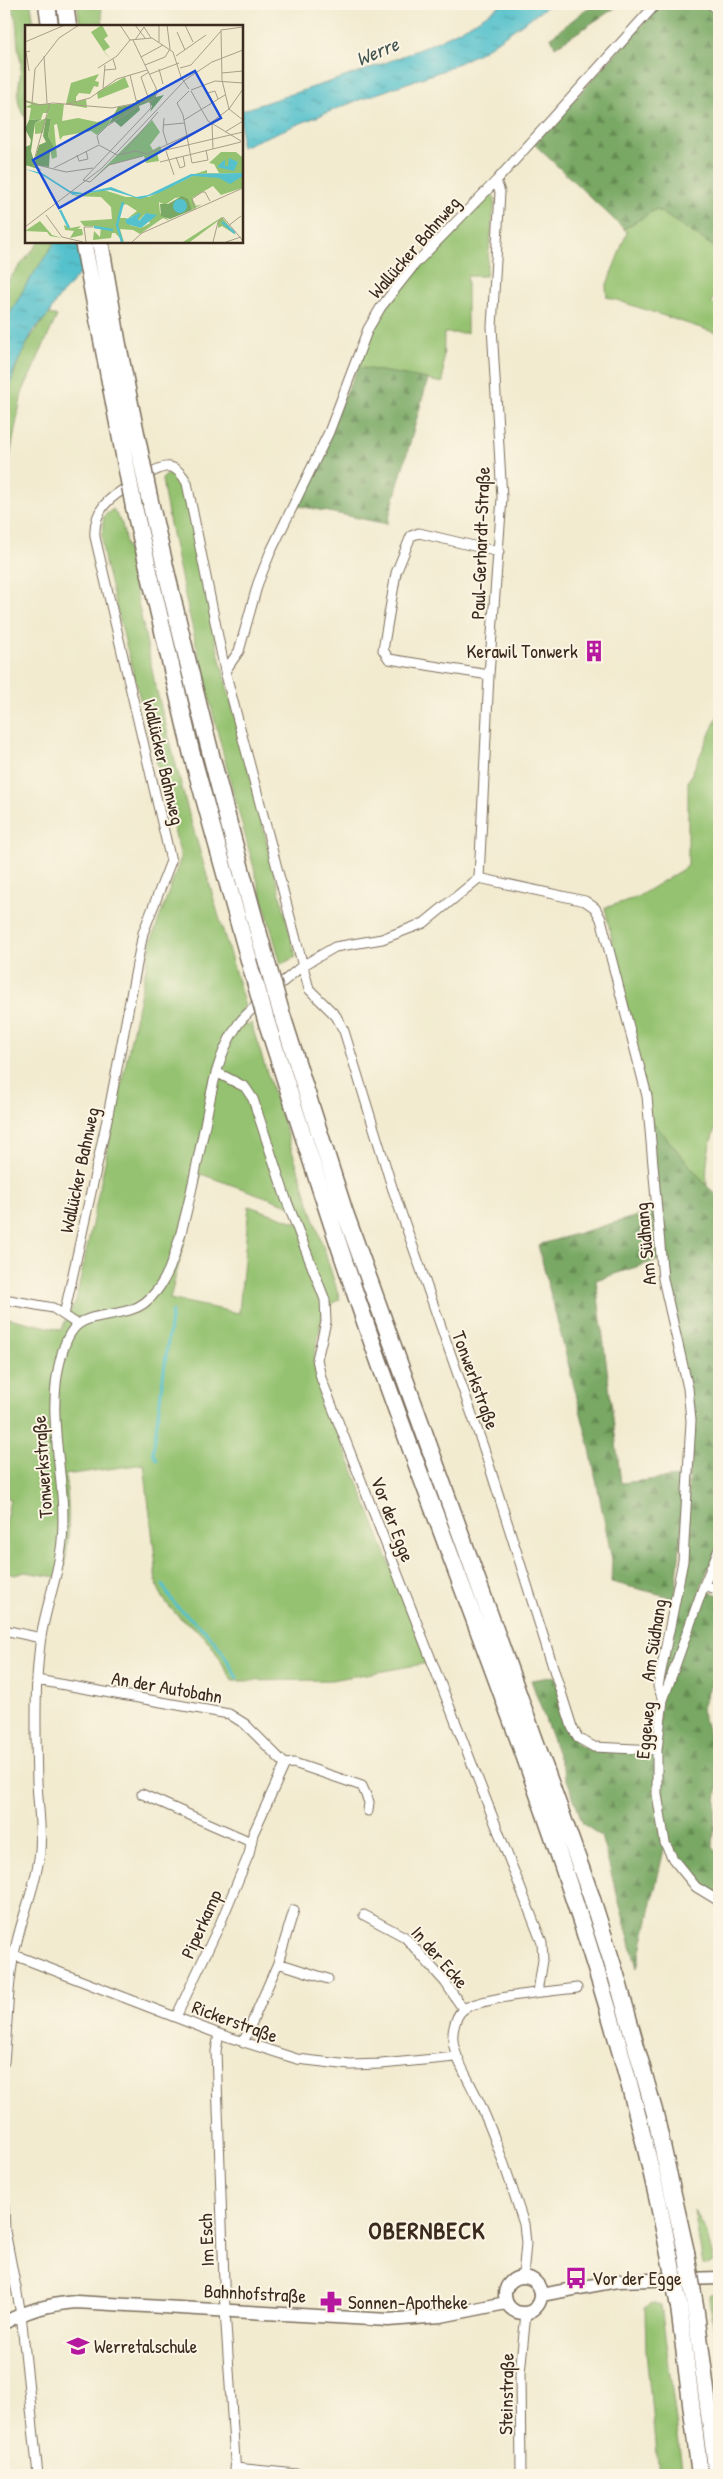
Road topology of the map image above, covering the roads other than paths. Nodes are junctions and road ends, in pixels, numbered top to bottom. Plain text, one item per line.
1 (47, 4) edge
2 (65, 4) edge
3 (656, 4) edge
4 (711, 4) edge
5 (719, 11) edge
6 (50, 25) edge
7 (68, 25) edge
8 (496, 181) junction
9 (83, 242) edge
10 (100, 242) edge
11 (500, 552) junction
12 (225, 670) junction
13 (489, 675) junction
14 (479, 878) junction
15 (302, 966) junction
16 (216, 1072) junction
17 (4, 1299) edge
18 (64, 1315) junction
19 (78, 1324) junction
20 (719, 1549) edge
21 (704, 1585) junction
22 (719, 1590) edge
23 (4, 1630) edge
24 (41, 1638) junction
25 (37, 1680) junction
26 (663, 1700) junction
27 (657, 1750) junction
28 (285, 1764) junction
29 (142, 1794) dead end
30 (368, 1811) dead end
31 (251, 1842) junction
32 (719, 1901) edge
33 (294, 1910) dead end
34 (364, 1915) dead end
35 (4, 1952) edge
36 (14, 1954) junction
37 (278, 1963) junction
38 (328, 1978) dead end
39 (577, 1988) dead end
40 (538, 1992) junction
41 (463, 2009) junction
42 (176, 2017) junction
43 (219, 2034) junction
44 (243, 2043) junction
45 (456, 2057) junction
46 (4, 2062) edge
47 (4, 2206) edge
48 (677, 2253) junction
49 (523, 2277) junction
50 (719, 2278) edge
51 (541, 2295) junction
52 (506, 2303) junction
53 (687, 2306) junction
54 (225, 2310) junction
55 (21, 2314) junction
56 (526, 2314) junction
57 (4, 2323) edge
58 (235, 2472) edge
59 (38, 2475) edge
60 (306, 2475) edge
61 (521, 2475) edge
62 (700, 2475) edge
63 (717, 2475) edge

1 - 6 highway
2 - 7 highway
3 - 8 street, Wallücker Bahnweg
4 - 5 street
8 - 11 street, Paul-Gerhardt-Straße
8 - 12 street, Wallücker Bahnweg
9 - 48 highway, bridge
10 - 48 highway, bridge
11 - 13 street, Paul-Gerhardt-Straße
11 - 13 street
12 - 15 street, Wallücker Bahnweg
12 - 18 street, Wallücker Bahnweg
13 - 14 street, Paul-Gerhardt-Straße
14 - 15 street
14 - 26 street, Am Südhang
15 - 16 street
15 - 27 street, Tonwerkstraße
16 - 19 street
16 - 40 street, Vor der Egge
17 - 18 street
18 - 19 street
19 - 24 street, Tonwerkstraße
20 - 21 street, Eggeweg
21 - 22 street
21 - 26 street, Eggeweg
23 - 24 street
24 - 25 street, Tonwerkstraße
25 - 28 street, An der Autobahn
25 - 36 street, Tonwerkstraße
26 - 27 street, Eggeweg
27 - 32 street, Eggeweg
28 - 30 street
28 - 31 street, Piperkamp
29 - 31 street
31 - 42 street, Piperkamp
33 - 37 street
34 - 41 street, In der Ecke
35 - 36 street, Rickerstraße
36 - 42 street, Rickerstraße
36 - 46 street, Tonwerkstraße
37 - 38 street
37 - 44 street
39 - 40 street
40 - 41 street
41 - 45 street
42 - 43 street, Rickerstraße
43 - 44 street, Rickerstraße
43 - 54 street, Im Esch
44 - 45 street, Rickerstraße
45 - 49 street
47 - 55 street
48 - 53 highway, bridge
49 - 51 street
49 - 52 street
50 - 51 street
51 - 56 street
52 - 54 street, Bahnhofstraße
52 - 56 street
53 - 62 highway
53 - 63 highway
54 - 55 street, Bahnhofstraße
54 - 58 street, Im Esch
55 - 57 street, Bahnhofstraße
55 - 59 street
56 - 61 street, Steinstraße
58 - 60 street

